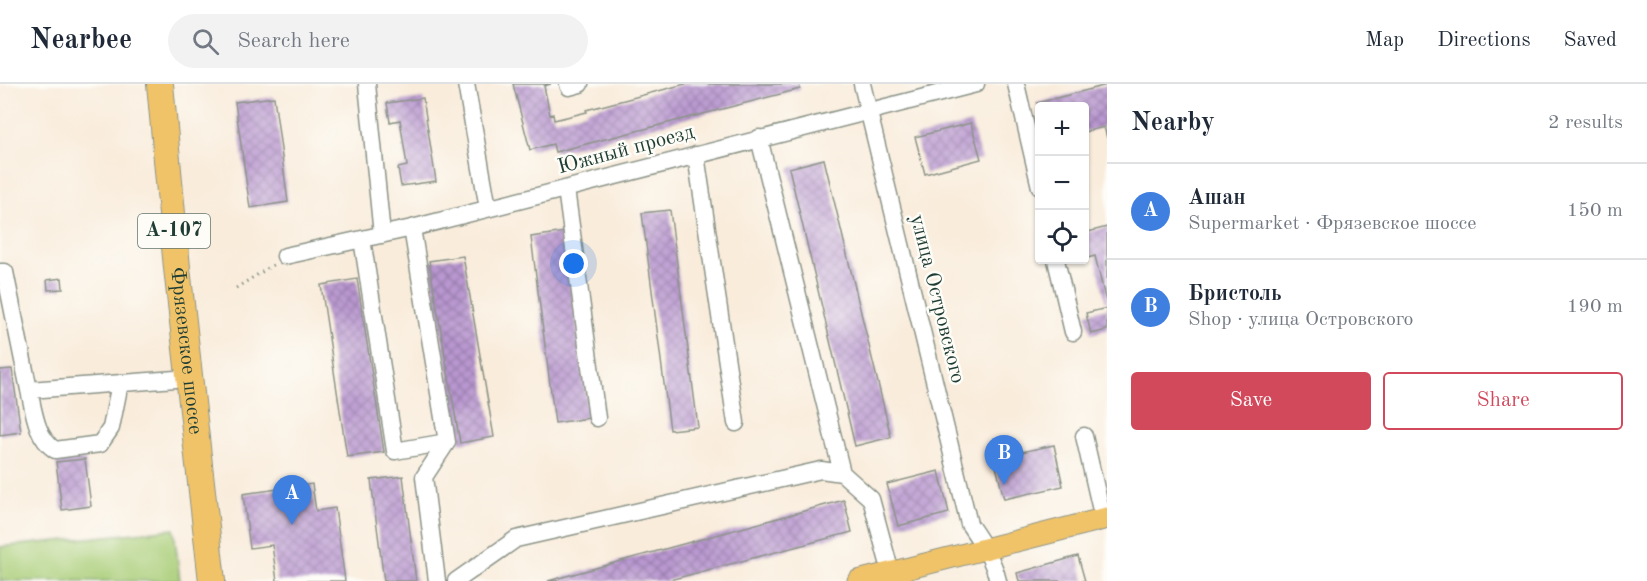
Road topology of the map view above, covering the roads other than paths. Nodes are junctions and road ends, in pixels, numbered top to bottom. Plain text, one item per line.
1 (160, 84) edge
2 (367, 84) edge
3 (466, 84) edge
4 (568, 84) edge
5 (580, 84) edge
6 (862, 84) edge
7 (976, 84) edge
8 (1016, 84) edge
9 (868, 111) junction
10 (759, 138) junction
11 (696, 155) junction
12 (1035, 166) edge
13 (566, 189) junction
14 (488, 208) junction
15 (412, 228) junction
16 (382, 235) junction
17 (362, 239) junction
18 (285, 256) road end
19 (1057, 264) edge
20 (0, 272) edge
21 (1073, 332) dead end
22 (189, 378) junction
23 (120, 383) junction
24 (29, 390) junction
25 (597, 418) dead end
26 (736, 423) dead end
27 (1083, 436) dead end
28 (447, 442) junction
29 (842, 473) junction
30 (1105, 518) edge
31 (986, 549) junction
32 (891, 573) junction
33 (212, 581) edge
34 (436, 581) edge
35 (456, 581) edge
36 (858, 581) edge
37 (998, 581) edge

1 - 22 highway, Фрязевское шоссе / А-107
2 - 16 street
3 - 14 street
4 - 5 street
6 - 9 street, улица Островского
7 - 9 street, Южный проезд
8 - 12 street
9 - 10 street, Южный проезд
9 - 31 street, улица Островского
10 - 11 street, Южный проезд
10 - 29 street
11 - 13 street, Южный проезд
11 - 26 street
13 - 14 street, Южный проезд
13 - 25 street
14 - 15 street, Южный проезд
15 - 16 street, Южный проезд
15 - 28 street
16 - 17 street, Южный проезд
17 - 18 street, Южный проезд
17 - 28 street
19 - 21 street
20 - 24 street
22 - 23 street
22 - 33 highway, Фрязевское шоссе / А-107
23 - 24 street
23 - 24 street
27 - 30 street
28 - 34 street
29 - 32 street
29 - 35 street
30 - 31 main road
31 - 32 main road
31 - 37 street
32 - 36 main road

